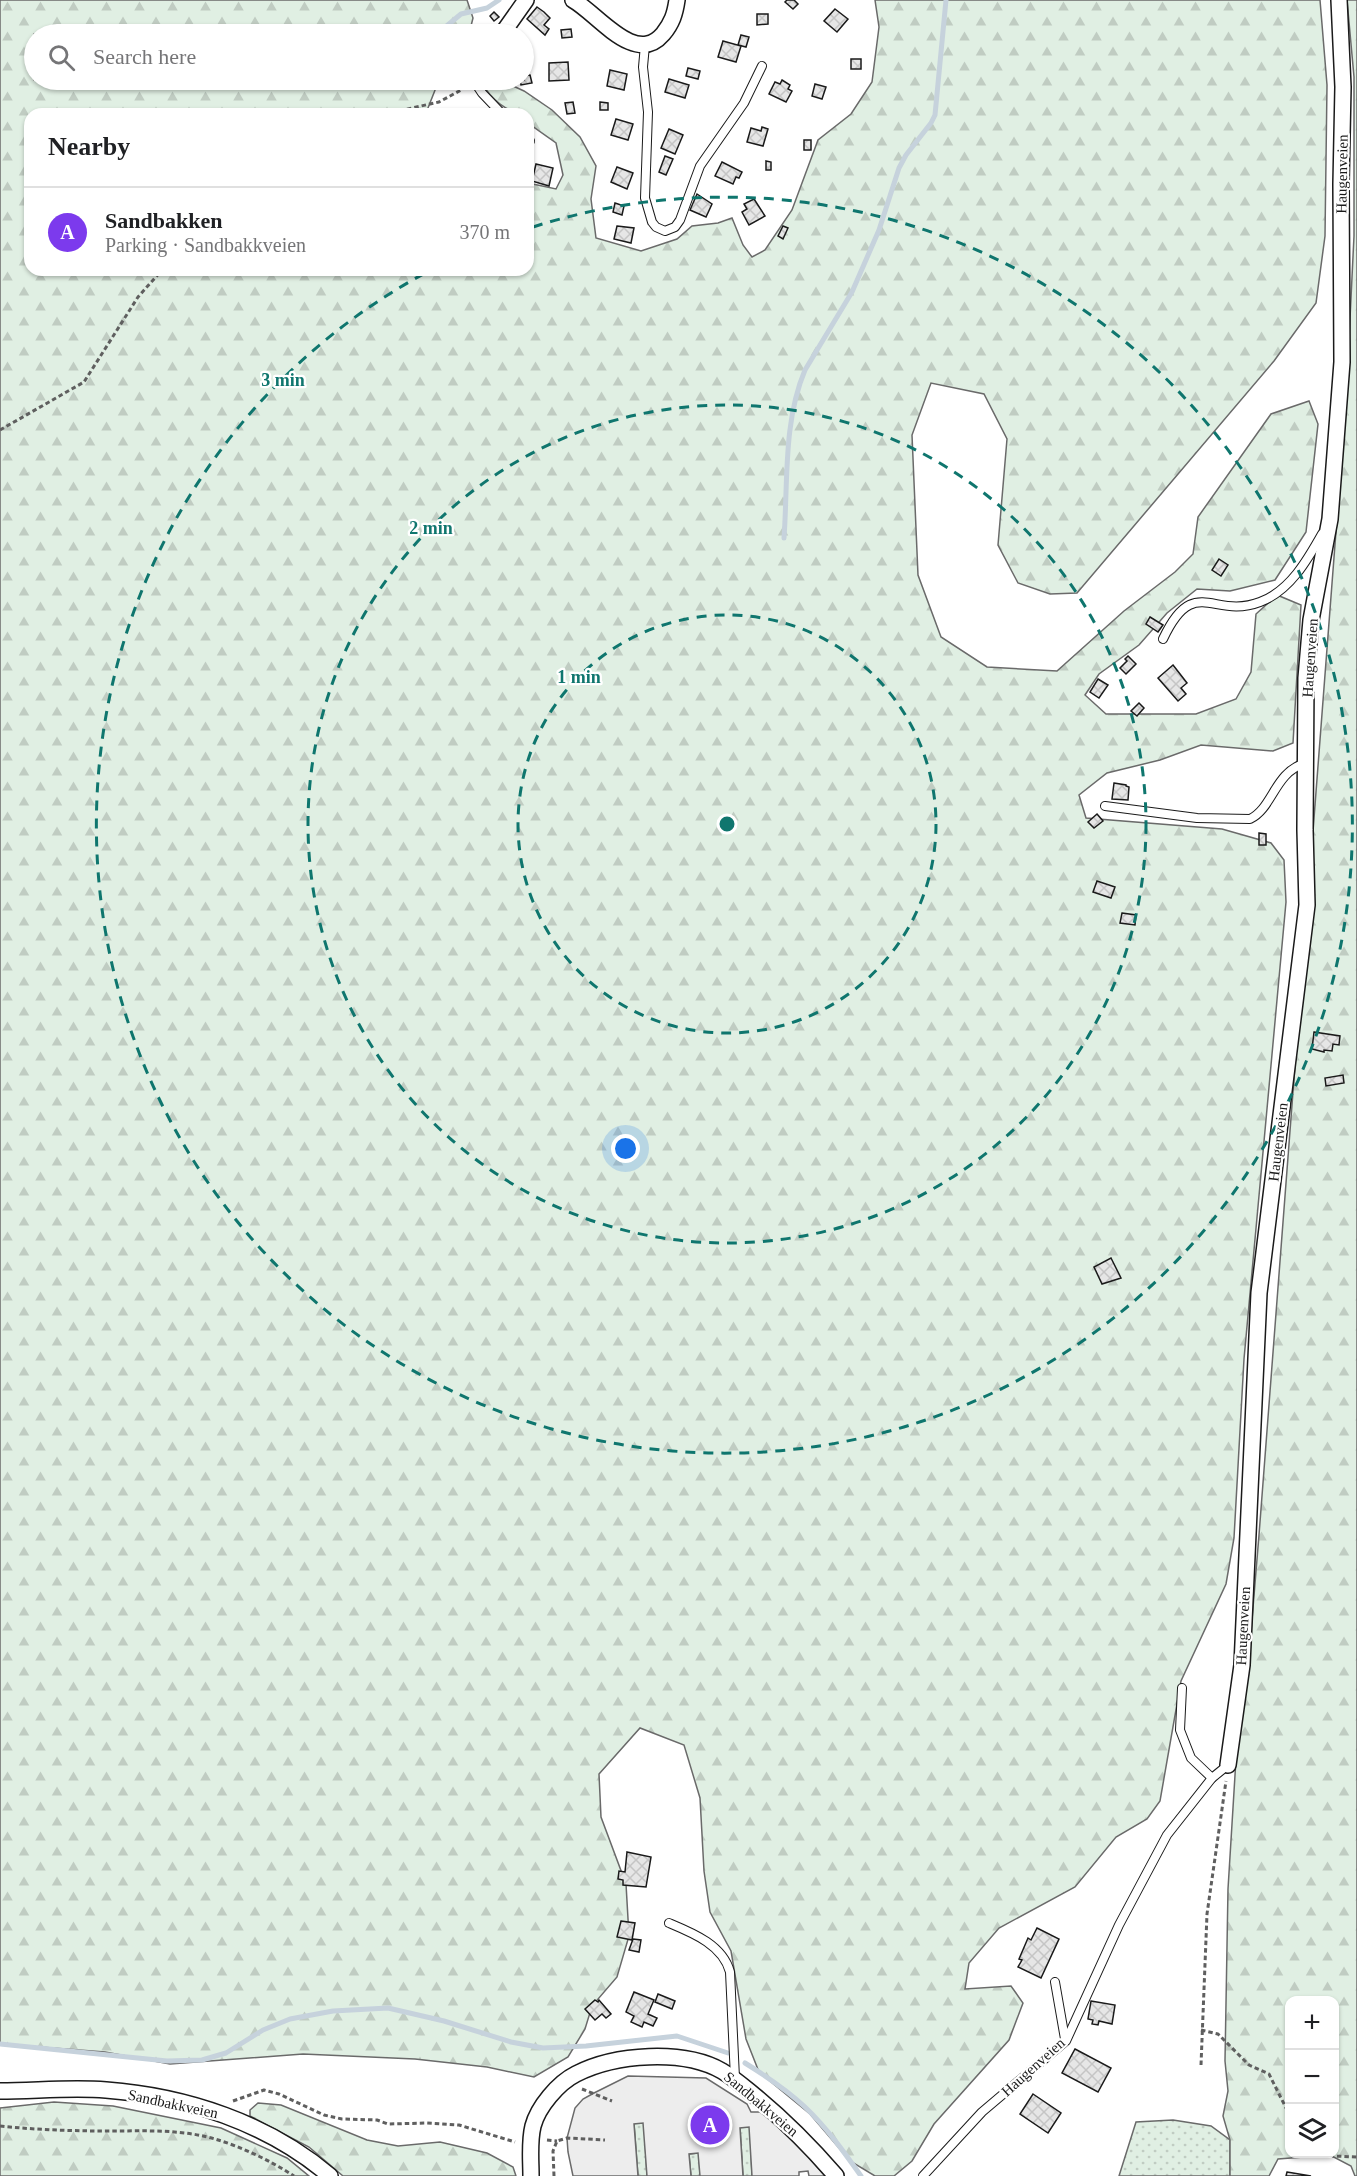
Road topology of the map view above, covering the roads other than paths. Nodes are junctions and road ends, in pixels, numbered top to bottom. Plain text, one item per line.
1 (526, 0) edge
2 (573, 0) edge
3 (677, 0) edge
4 (1339, 0) edge
5 (509, 24) edge
6 (645, 45) junction
7 (762, 66) dead end
8 (480, 90) edge
9 (496, 108) edge
10 (1330, 519) junction
11 (1163, 639) dead end
12 (1305, 763) junction
13 (1105, 806) dead end
14 (1182, 1688) dead end
15 (1228, 1765) joint
16 (1212, 1778) junction
17 (669, 1923) dead end
18 (1055, 1982) dead end
19 (1066, 2041) junction
20 (735, 2080) junction
21 (0, 2091) edge
22 (330, 2176) edge
23 (531, 2176) edge
24 (836, 2176) edge
25 (923, 2176) edge

1 - 5 street
2 - 6 street
3 - 6 street
4 - 10 street, Haugenveien
6 - 7 lane
8 - 9 lane
10 - 11 lane
10 - 12 street, Haugenveien
12 - 13 lane
12 - 15 street, Haugenveien
14 - 16 lane
15 - 16 lane, Haugenveien
16 - 19 lane, Haugenveien
17 - 20 lane
18 - 19 lane
19 - 25 lane, Haugenveien
20 - 23 street, Sandbakkveien
20 - 24 street, Sandbakkveien
21 - 22 street, Sandbakkveien

